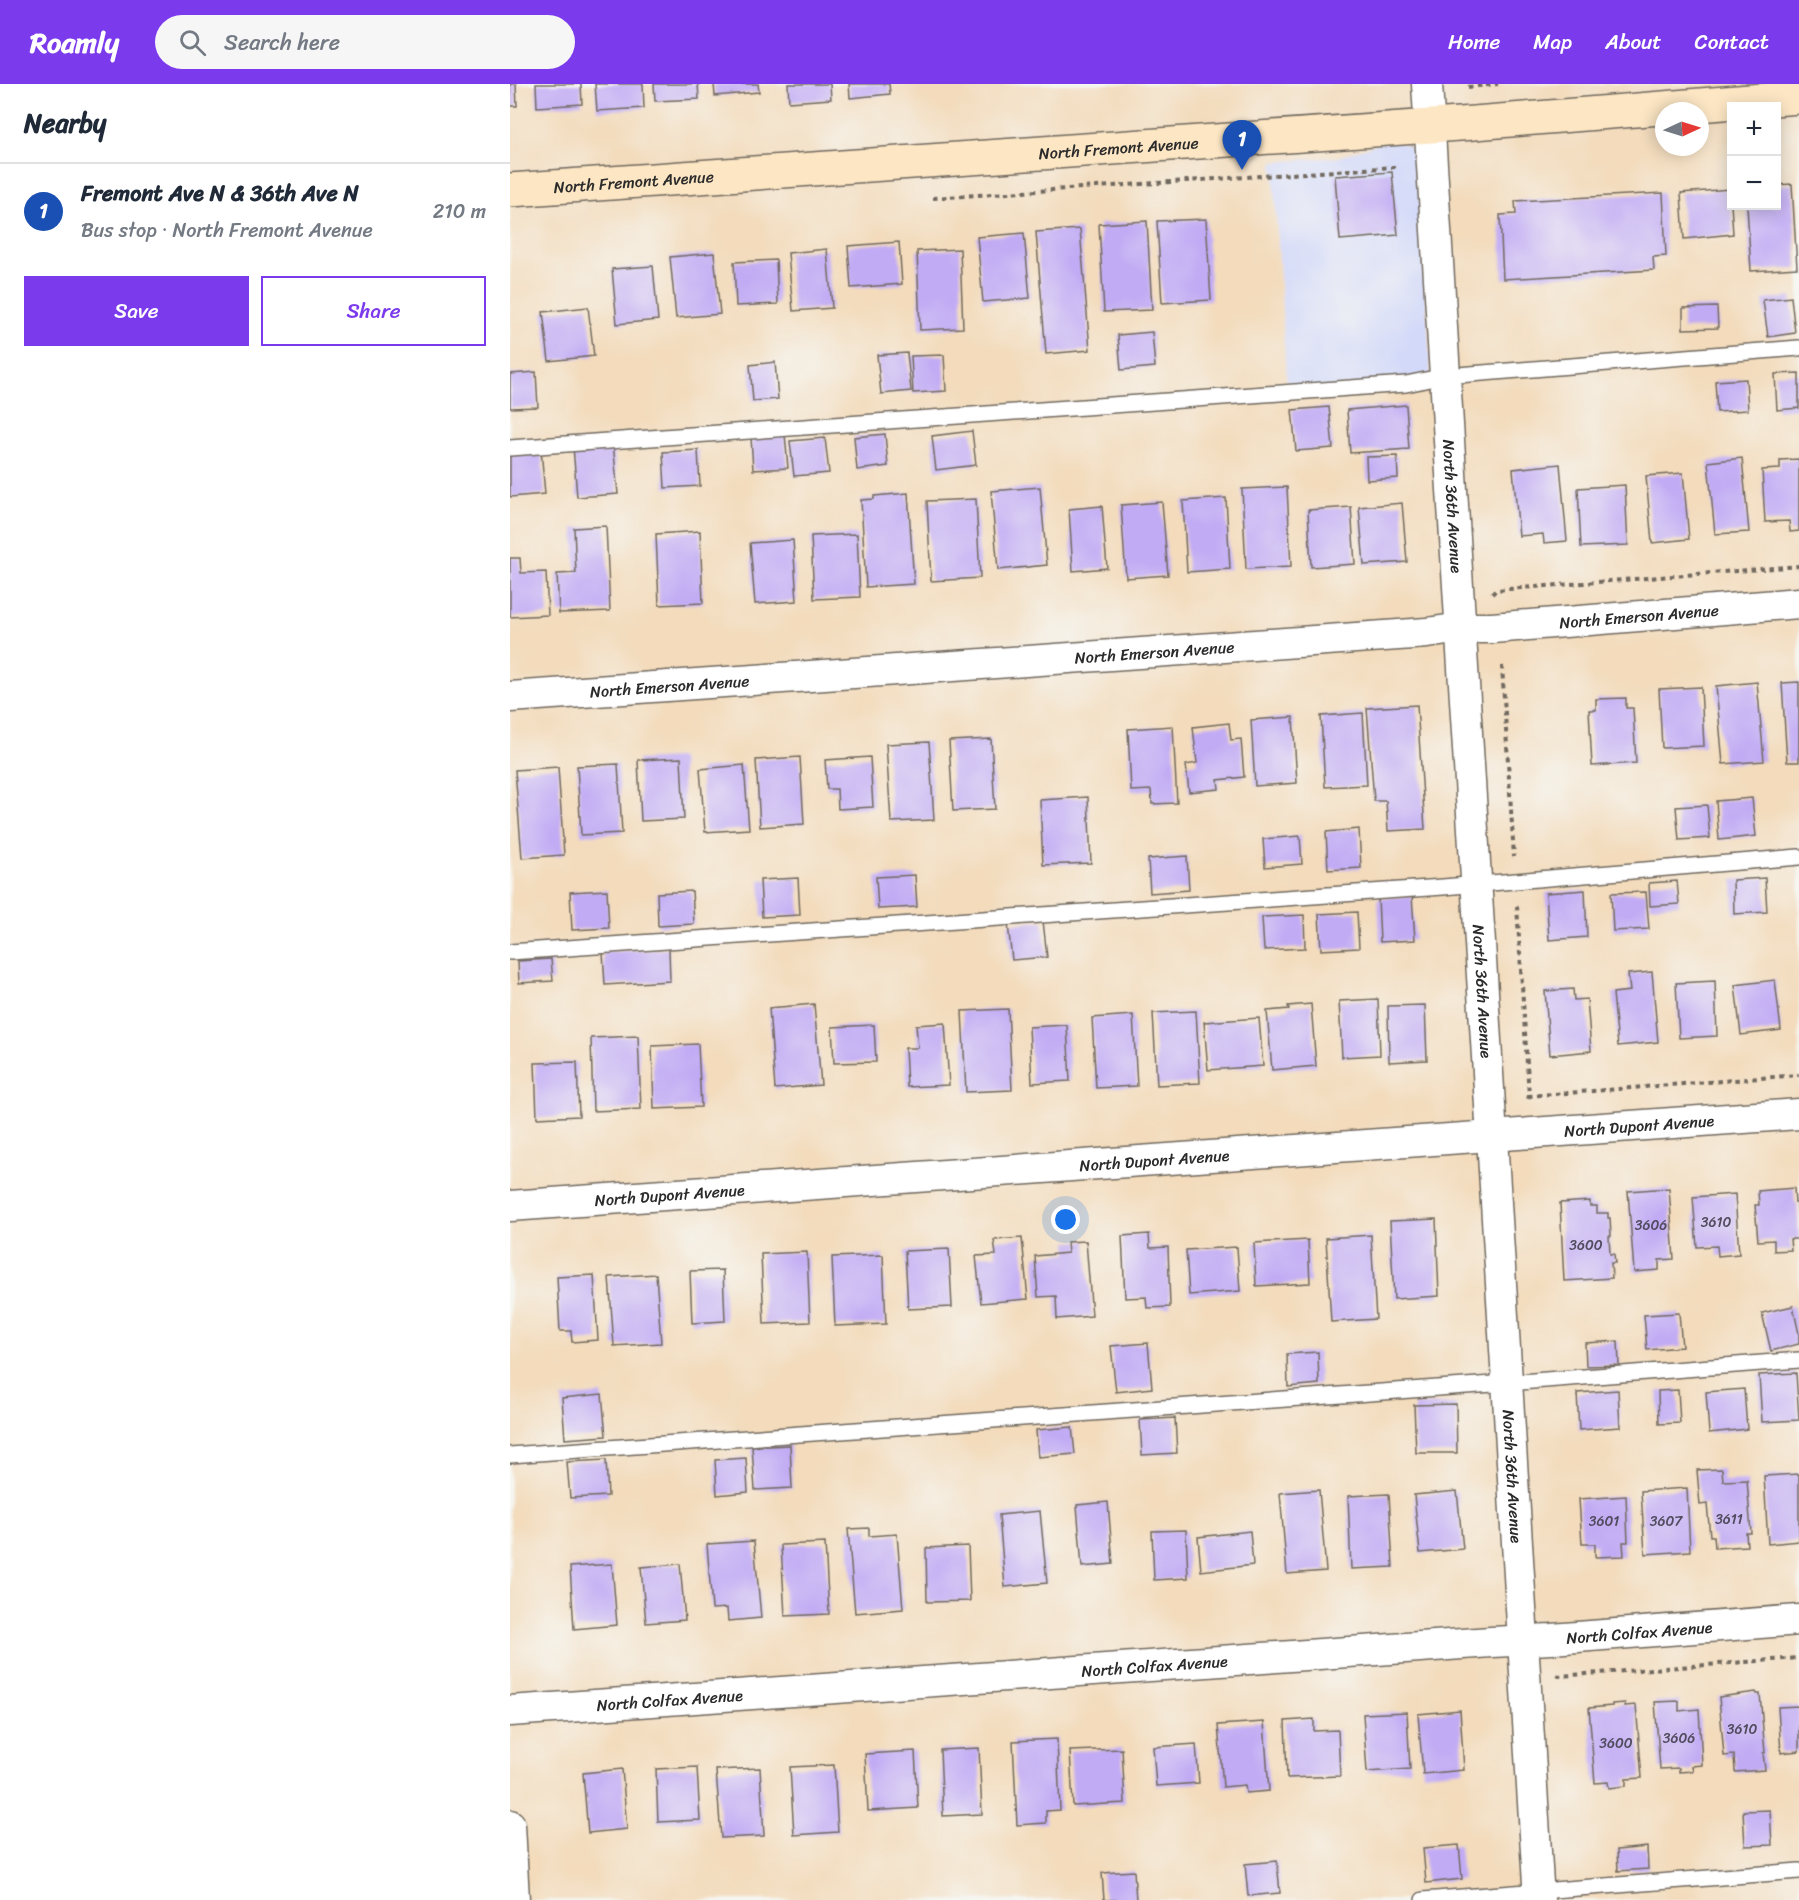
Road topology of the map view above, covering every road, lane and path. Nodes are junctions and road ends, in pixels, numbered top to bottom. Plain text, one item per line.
1 (1427, 84) edge
2 (1498, 84) edge
3 (1465, 87) dead end
4 (1799, 97) edge
5 (1430, 124) junction
6 (1395, 167) dead end
7 (510, 190) edge
8 (928, 198) dead end
9 (1799, 348) edge
10 (1445, 376) junction
11 (510, 448) edge
12 (1799, 566) edge
13 (1489, 597) dead end
14 (1799, 603) edge
15 (1461, 628) junction
16 (510, 697) edge
17 (1799, 857) edge
18 (1477, 884) junction
19 (510, 952) edge
20 (1799, 1075) edge
21 (1518, 1097) dead end
22 (1799, 1113) edge
23 (1492, 1136) junction
24 (510, 1206) edge
25 (1799, 1360) edge
26 (1507, 1383) junction
27 (510, 1455) edge
28 (1799, 1620) edge
29 (1524, 1641) junction
30 (1799, 1658) edge
31 (1552, 1670) dead end
32 (510, 1711) edge
33 (510, 1825) edge
34 (1799, 1871) edge
35 (1539, 1896) edge
36 (514, 1900) edge
37 (1423, 1900) edge

1 - 5 street, North 36th Avenue
2 - 3 path
4 - 5 street, North Fremont Avenue
5 - 7 street, North Fremont Avenue
5 - 10 street, North 36th Avenue
6 - 8 path
9 - 10 lane
10 - 11 lane
10 - 15 street, North 36th Avenue
12 - 13 path
14 - 15 street, North Emerson Avenue
15 - 16 street, North Emerson Avenue
15 - 18 street, North 36th Avenue
17 - 18 lane
18 - 19 lane
18 - 23 street, North 36th Avenue
20 - 21 path
22 - 23 street, North Dupont Avenue
23 - 24 street, North Dupont Avenue
23 - 26 street, North 36th Avenue
25 - 26 lane
26 - 27 lane
26 - 29 street, North 36th Avenue
28 - 29 street, North Colfax Avenue
29 - 32 street, North Colfax Avenue
29 - 35 street, North 36th Avenue
30 - 31 path
33 - 36 street
34 - 35 lane
35 - 37 lane

